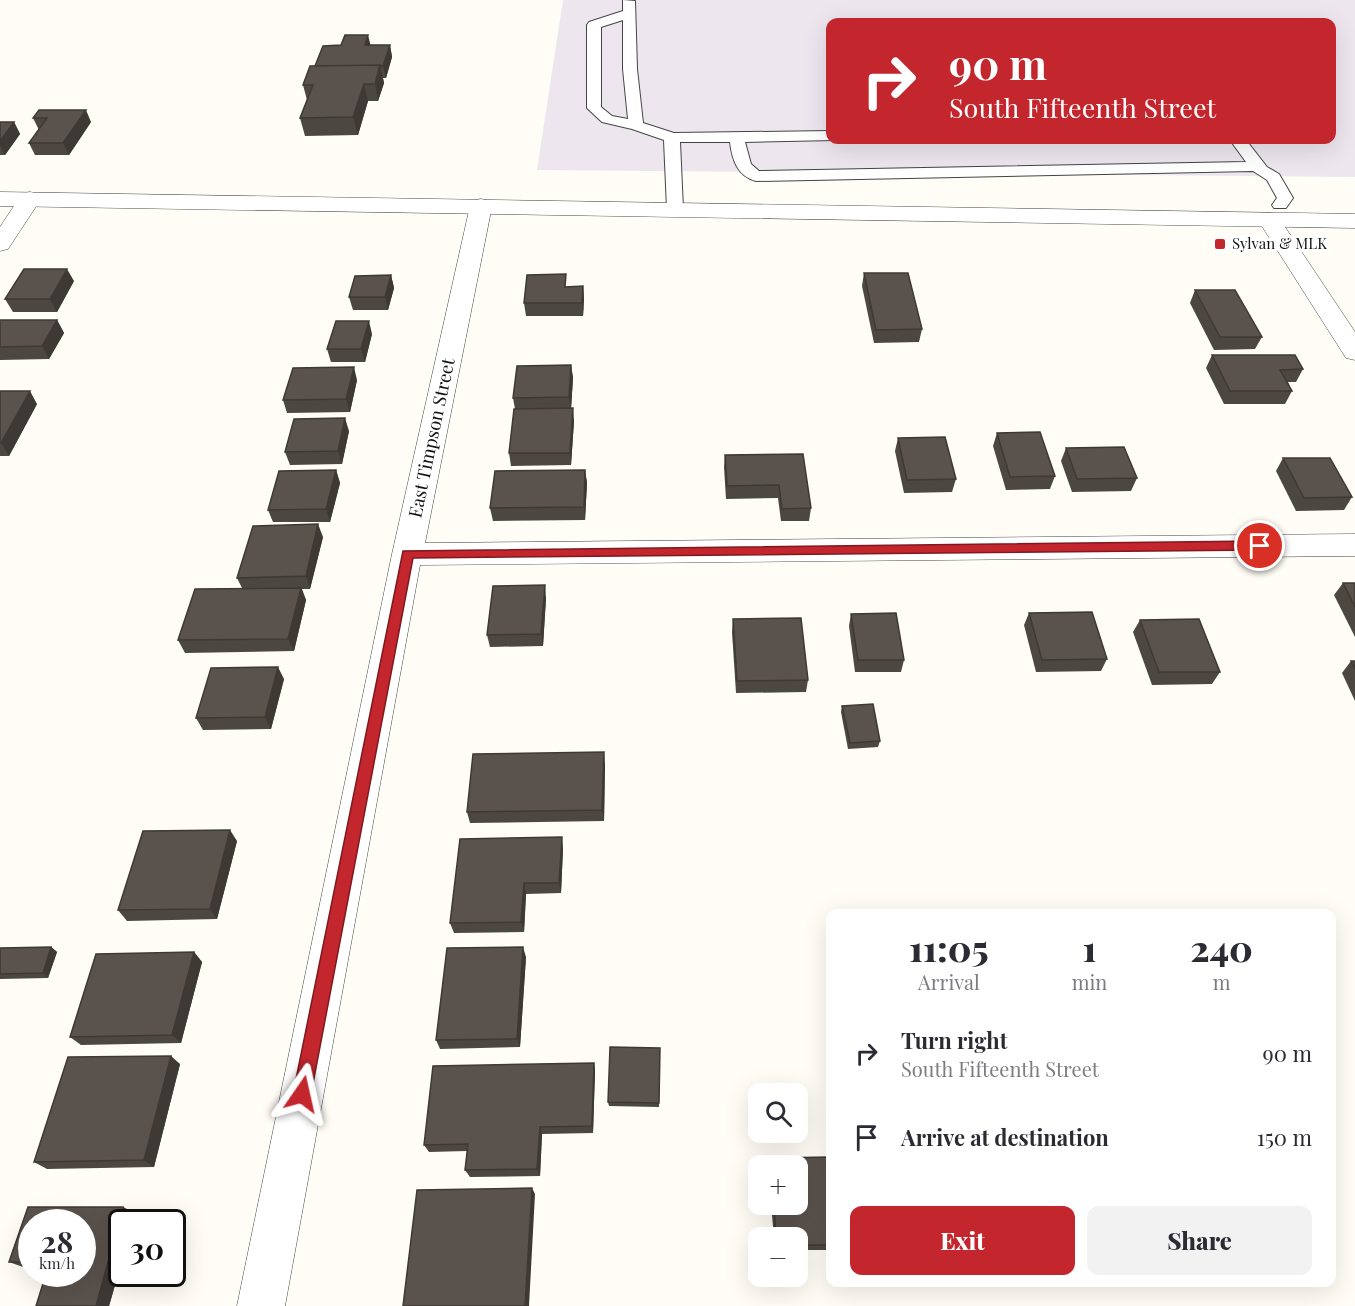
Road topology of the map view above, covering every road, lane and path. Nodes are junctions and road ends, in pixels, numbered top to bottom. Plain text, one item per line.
1 (629, 7) edge
2 (636, 124) junction
3 (826, 136) edge
4 (737, 137) junction
5 (672, 138) junction
6 (1242, 144) edge
7 (1260, 168) junction
8 (0, 199) edge
9 (30, 199) junction
10 (481, 206) junction
11 (675, 210) junction
12 (1279, 215) junction
13 (1355, 221) edge
14 (0, 244) edge
15 (1355, 352) edge
16 (1355, 545) edge
17 (407, 554) junction
18 (261, 1306) edge

1 - 2 lane
1 - 2 lane
2 - 5 lane
3 - 4 lane
4 - 5 lane
4 - 7 lane
5 - 11 lane
6 - 7 lane
7 - 12 lane
8 - 9 street
9 - 10 street
9 - 14 street
10 - 11 street
10 - 17 street, East Timpson Street
11 - 12 street
12 - 13 street
12 - 15 street
16 - 17 street
17 - 18 street, East Timpson Street

